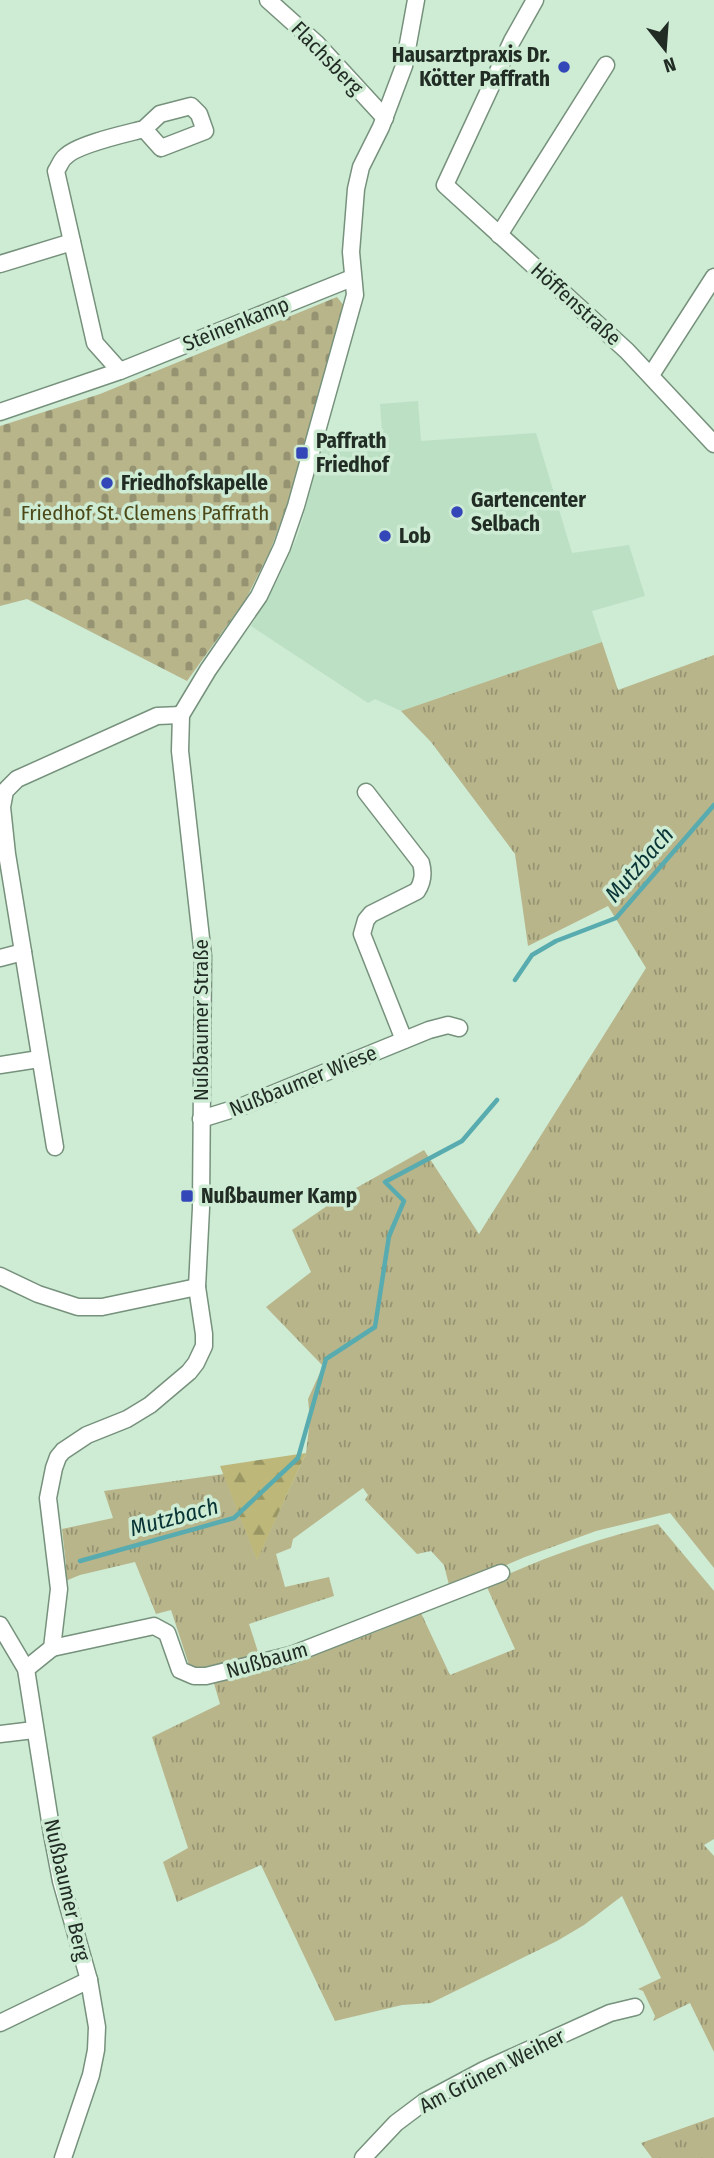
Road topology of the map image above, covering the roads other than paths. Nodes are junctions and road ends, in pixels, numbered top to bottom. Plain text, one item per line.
1 (268, 0) edge
2 (416, 0) edge
3 (535, 0) edge
4 (606, 65) dead end
5 (384, 118) junction
6 (144, 129) dead end
7 (499, 235) junction
8 (72, 242) junction
9 (0, 264) edge
10 (714, 277) edge
11 (352, 278) junction
12 (120, 371) junction
13 (651, 375) junction
14 (0, 412) edge
15 (714, 444) edge
16 (181, 715) junction
17 (366, 792) dead end
18 (3, 854) edge
19 (23, 953) junction
20 (0, 958) edge
21 (459, 1028) dead end
22 (404, 1040) junction
23 (39, 1059) junction
24 (0, 1065) edge
25 (201, 1119) junction
26 (55, 1147) dead end
27 (0, 1276) edge
28 (197, 1287) junction
29 (501, 1573) dead end
30 (0, 1625) edge
31 (52, 1648) junction
32 (26, 1669) junction
33 (34, 1730) junction
34 (0, 1734) edge
35 (89, 1980) junction
36 (635, 2007) dead end
37 (0, 2023) edge
38 (63, 2158) edge
39 (363, 2158) edge

1 - 5 street, Flachsberg
2 - 5 street, Nußbaumer Straße
3 - 7 street, Höffenstraße
4 - 7 street
5 - 11 street, Nußbaumer Straße
6 - 8 street
7 - 13 street, Höffenstraße
8 - 9 street
8 - 12 street
10 - 13 street
11 - 12 street, Steinenkamp
11 - 16 street, Nußbaumer Straße
12 - 14 street, Steinenkamp
13 - 15 street, Höffenstraße
16 - 18 street
16 - 25 street, Nußbaumer Straße
17 - 22 street, Nußbaumer Wiese
18 - 19 street
19 - 20 street
19 - 23 street
21 - 22 street, Nußbaumer Wiese
22 - 25 street, Nußbaumer Wiese
23 - 24 street
23 - 26 street
25 - 28 street, Nußbaumer Straße
27 - 28 street
28 - 31 street, Nußbaumer Straße
29 - 31 street, Nußbaum
30 - 32 street, Nußbaumer Berg
31 - 32 street
32 - 33 street, Nußbaumer Berg
33 - 34 street
33 - 35 street, Nußbaumer Berg
35 - 37 street
35 - 38 street, Nußbaumer Berg
36 - 39 street, Am Grünen Weiher

